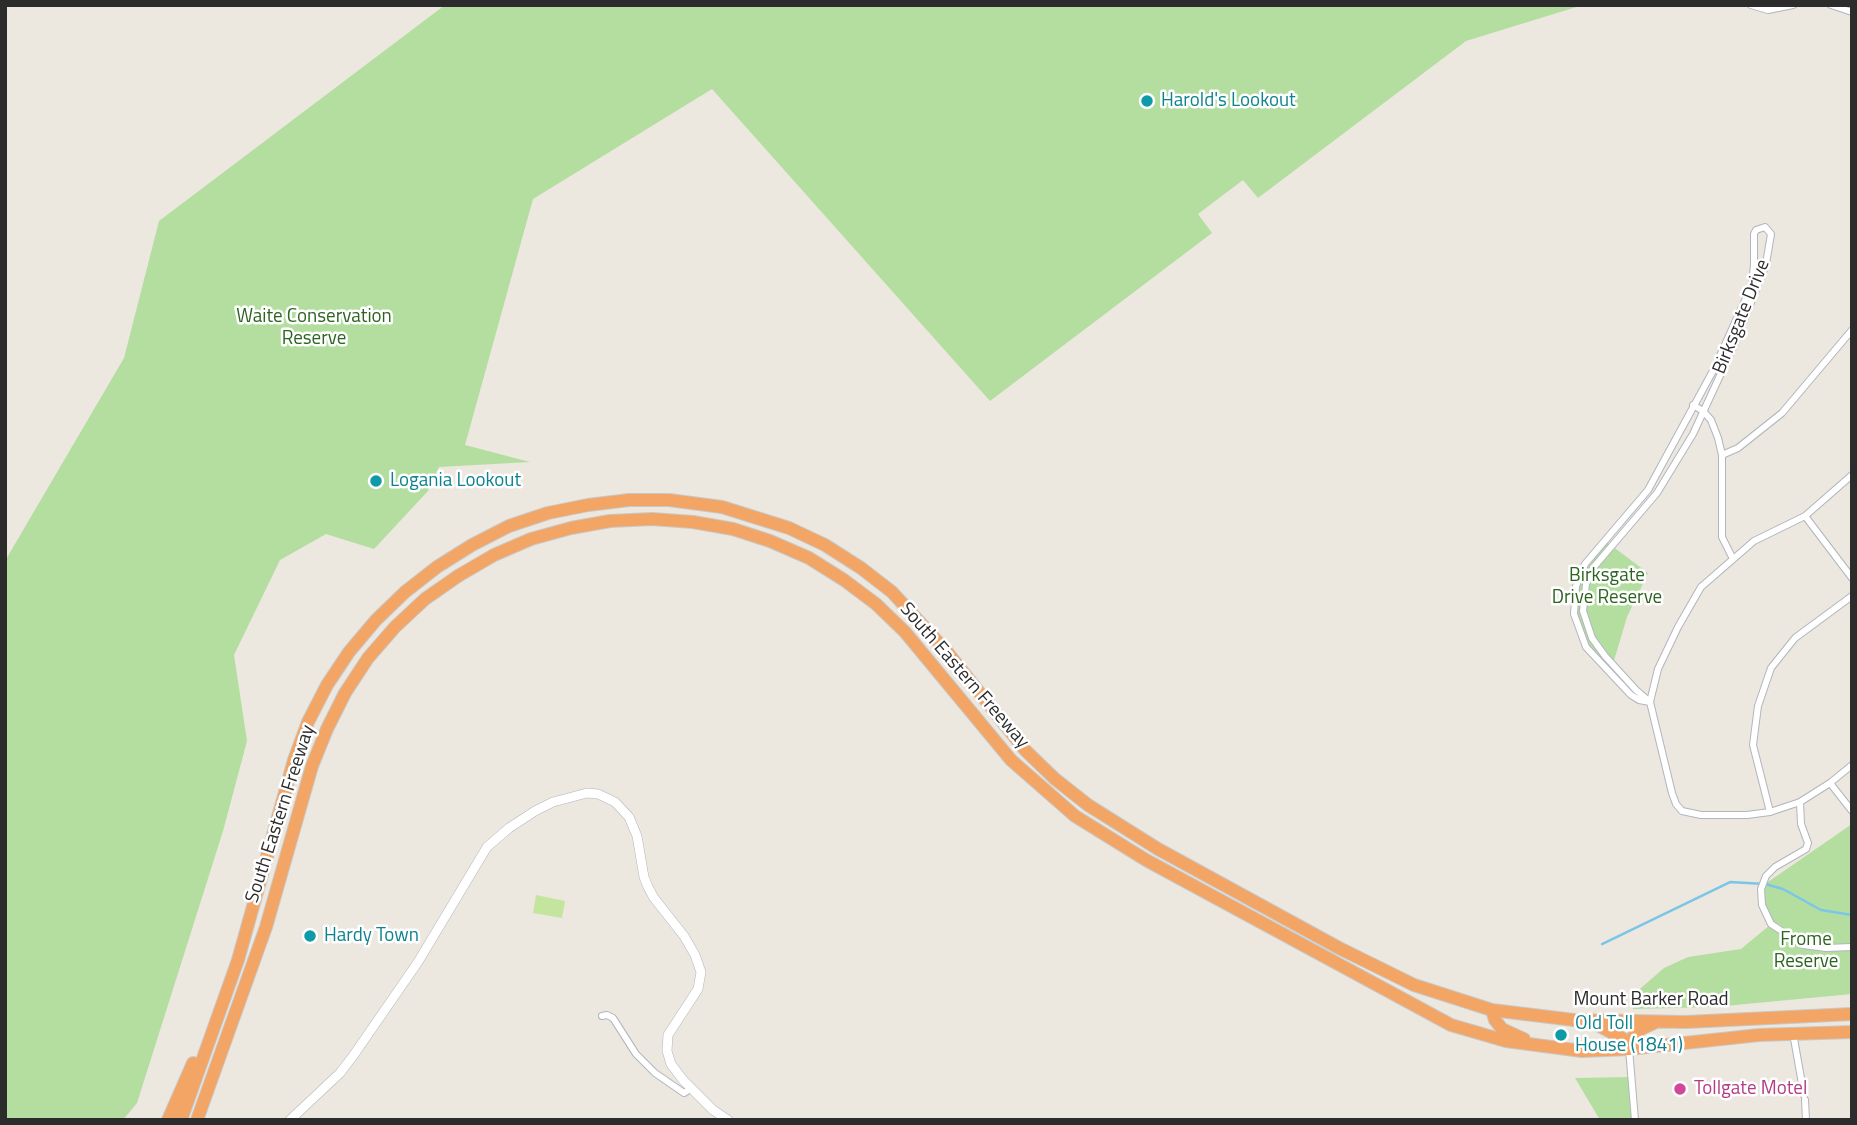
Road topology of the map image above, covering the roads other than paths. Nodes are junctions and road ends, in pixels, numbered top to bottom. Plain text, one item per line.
1 (1751, 5) edge
2 (1793, 5) edge
3 (1832, 5) edge
4 (1852, 12) edge
5 (1852, 330) edge
6 (1693, 405) junction
7 (1703, 411) junction
8 (1722, 455) junction
9 (1852, 475) edge
10 (1805, 516) junction
11 (1732, 558) junction
12 (1852, 578) edge
13 (1852, 596) edge
14 (1650, 702) junction
15 (1852, 765) edge
16 (1830, 783) junction
17 (1800, 802) junction
18 (1852, 811) edge
19 (1770, 812) junction
20 (1852, 947) edge
21 (237, 960) junction
22 (1492, 1010) junction
23 (1852, 1014) edge
24 (602, 1016) dead end
25 (1587, 1020) junction
26 (1657, 1022) junction
27 (1852, 1031) edge
28 (1793, 1033) junction
29 (1554, 1049) junction
30 (1629, 1049) junction
31 (692, 1088) junction
32 (168, 1120) edge
33 (181, 1120) edge
34 (197, 1120) edge
35 (290, 1120) edge
36 (728, 1120) edge
37 (1635, 1120) edge
38 (1806, 1120) edge

1 - 2 street
3 - 4 street
5 - 8 street
6 - 7 street
6 - 7 street, Birksgate Drive
6 - 14 street, Birksgate Drive
7 - 8 street
7 - 14 street, Birksgate Drive
8 - 11 street
9 - 10 street
10 - 11 street
10 - 12 street
11 - 14 street
13 - 19 street
14 - 19 street
15 - 16 street
16 - 17 street
16 - 18 street
17 - 19 street
17 - 20 street
21 - 22 highway, South Eastern Freeway
21 - 32 highway
21 - 33 highway, South Eastern Freeway
22 - 25 highway, Mount Barker Road
22 - 29 highway
23 - 26 highway, Mount Barker Road
24 - 31 street
25 - 26 highway, Mount Barker Road
25 - 30 highway
26 - 30 highway
27 - 28 highway, Mount Barker Road
28 - 30 highway, Mount Barker Road
28 - 38 street
29 - 30 highway, Mount Barker Road
29 - 34 highway, South Eastern Freeway
30 - 37 street
31 - 35 street
31 - 36 street

